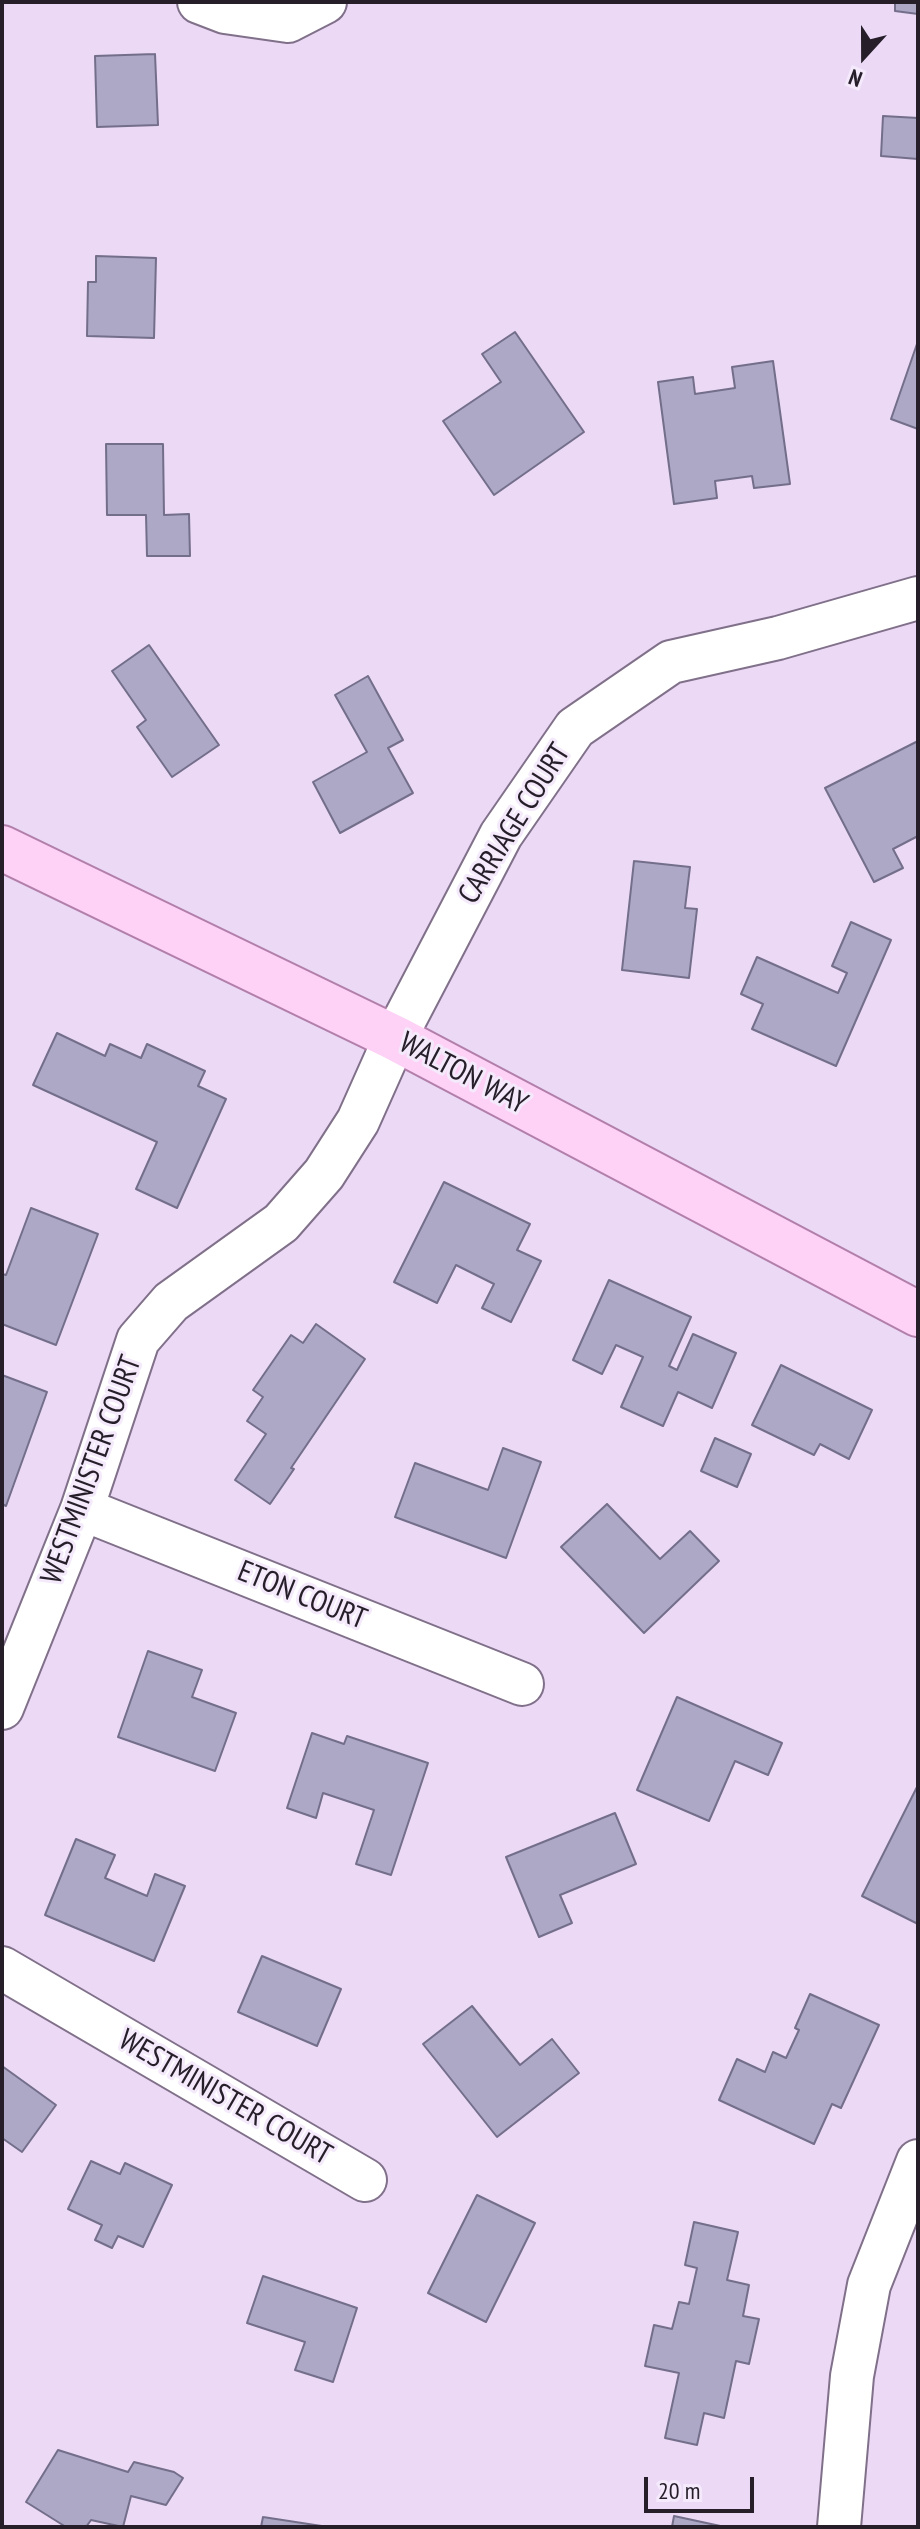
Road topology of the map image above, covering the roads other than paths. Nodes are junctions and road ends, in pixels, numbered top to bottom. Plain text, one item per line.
1 (199, 2) edge
2 (325, 2) edge
3 (918, 598) edge
4 (2, 848) edge
5 (395, 1038) junction
6 (918, 1314) edge
7 (82, 1509) junction
8 (522, 1684) dead end
9 (2, 1708) edge
10 (2, 1968) edge
11 (918, 2161) edge
12 (365, 2180) dead end
13 (839, 2527) edge

1 - 2 street
3 - 5 street, CARRIAGE COURT
4 - 5 main road, WALTON WAY
5 - 6 main road, WALTON WAY
5 - 7 street, WESTMINISTER COURT
7 - 8 street, ETON COURT
7 - 9 street, WESTMINISTER COURT
10 - 12 street, WESTMINISTER COURT
11 - 13 street

